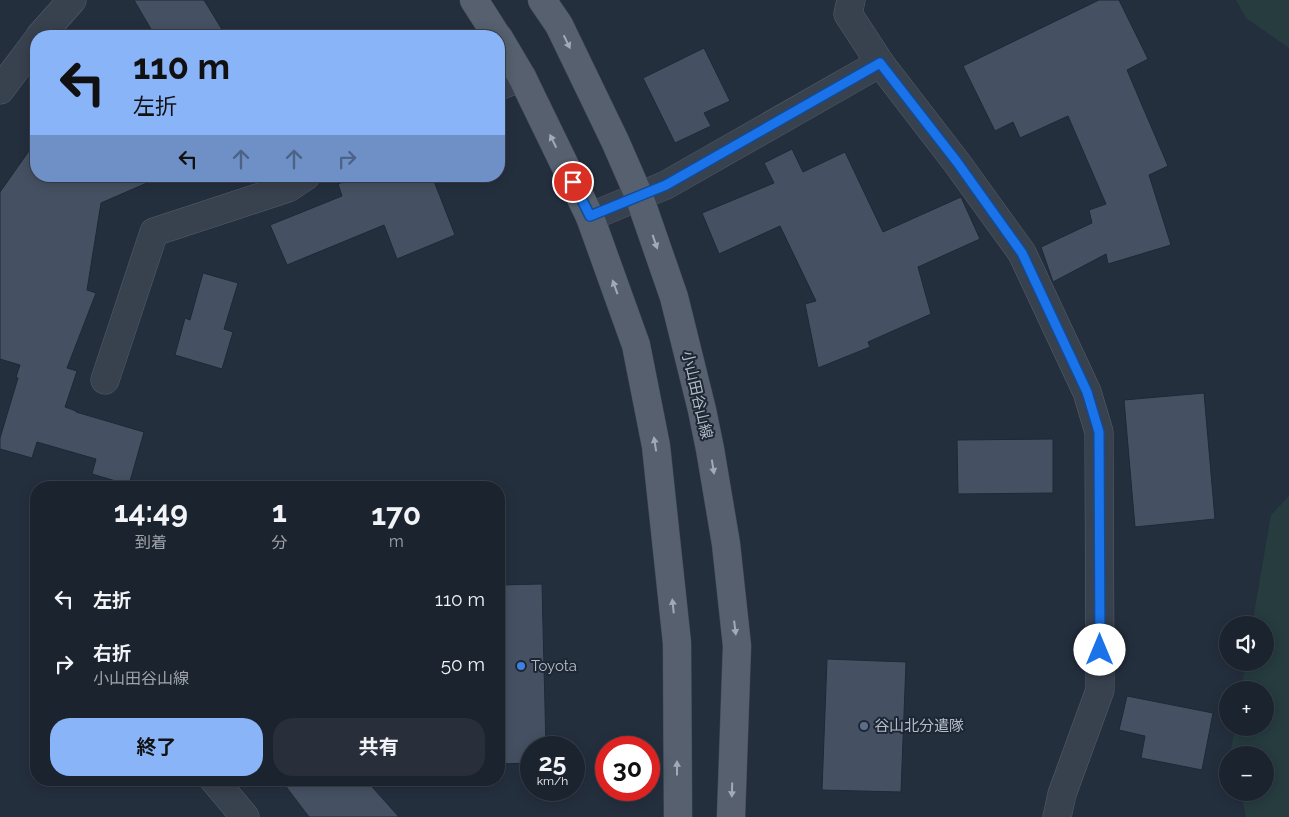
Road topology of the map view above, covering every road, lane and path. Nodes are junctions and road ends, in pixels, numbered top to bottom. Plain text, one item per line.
1 (72, 0) edge
2 (474, 0) edge
3 (542, 0) edge
4 (851, 0) edge
5 (45, 30) edge
6 (493, 30) edge
7 (30, 50) edge
8 (505, 63) edge
9 (880, 63) junction
10 (510, 82) edge
11 (0, 90) edge
12 (297, 182) edge
13 (639, 196) junction
14 (590, 216) junction
15 (106, 380) dead end
16 (219, 786) edge
17 (245, 817) edge
18 (678, 817) edge
19 (731, 817) edge
20 (1057, 817) edge

1 - 5 street
2 - 6 main road
3 -> 13 main road, 小山田谷山線
4 - 9 street
7 - 11 street
8 - 10 main road
9 - 13 street
9 - 20 street
14 -> 10 main road
12 - 15 street
13 - 14 street
13 -> 19 main road, 小山田谷山線
18 -> 14 main road
16 - 17 street

